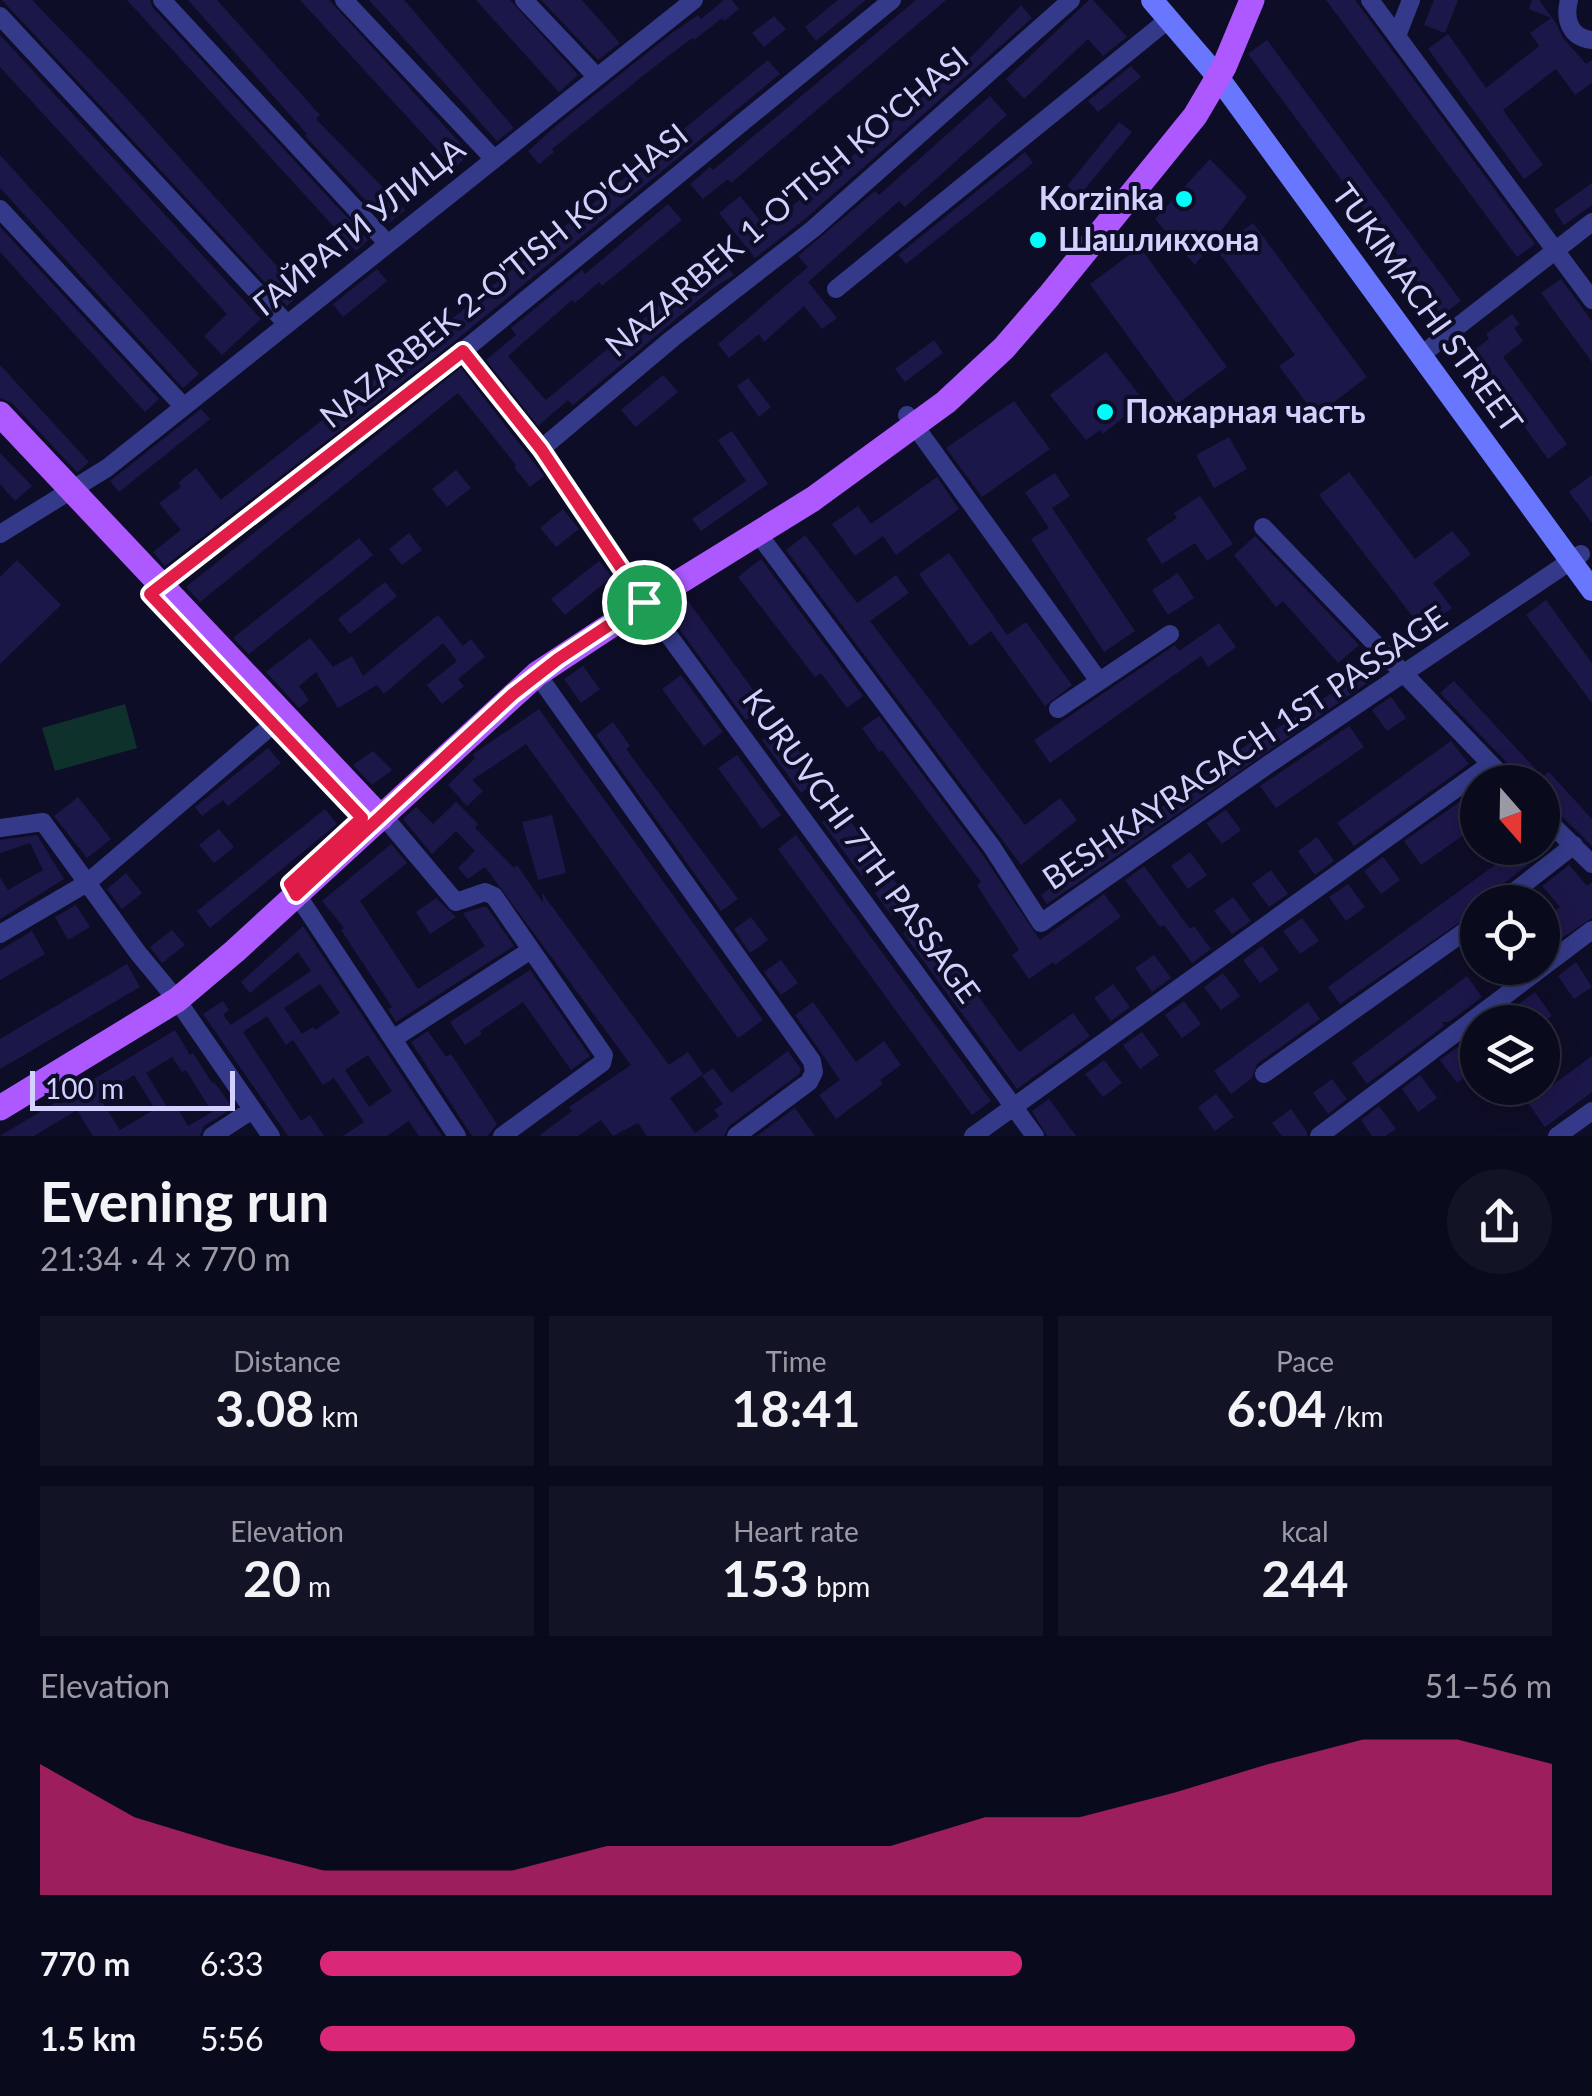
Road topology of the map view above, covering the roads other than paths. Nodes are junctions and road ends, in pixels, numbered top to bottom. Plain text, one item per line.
1 (162, 0) edge
2 (344, 0) edge
3 (524, 0) edge
4 (694, 0) edge
5 (892, 0) edge
6 (1071, 0) edge
7 (1152, 0) edge
8 (1236, 0) edge
9 (1252, 0) edge
10 (1370, 0) edge
11 (1412, 0) edge
12 (1570, 0) edge
13 (0, 16) edge
14 (1169, 19) junction
15 (1397, 36) junction
16 (1592, 40) edge
17 (1217, 70) junction
18 (596, 76) junction
19 (493, 158) junction
20 (0, 208) edge
21 (1592, 222) edge
22 (388, 244) junction
23 (1554, 250) junction
24 (836, 289) dead end
25 (1592, 300) edge
26 (287, 324) junction
27 (463, 351) junction
28 (1426, 351) junction
29 (183, 406) junction
30 (0, 414) edge
31 (912, 420) junction
32 (0, 432) edge
33 (541, 449) junction
34 (66, 494) junction
35 (1264, 527) dead end
36 (0, 534) edge
37 (759, 535) junction
38 (1581, 561) edge
39 (155, 590) junction
40 (1592, 590) edge
41 (641, 597) junction
42 (1170, 634) dead end
43 (537, 674) junction
44 (1403, 676) junction
45 (1099, 681) junction
46 (1058, 709) dead end
47 (278, 720) junction
48 (1489, 765) edge
49 (1460, 786) edge
50 (372, 815) junction
51 (0, 828) edge
52 (1560, 831) edge
53 (1574, 844) junction
54 (1592, 864) edge
55 (88, 883) junction
56 (1523, 885) edge
57 (293, 890) junction
58 (1592, 930) edge
59 (0, 934) edge
60 (1460, 935) edge
61 (531, 950) junction
62 (172, 994) junction
63 (393, 1039) junction
64 (1264, 1074) dead end
65 (0, 1091) edge
66 (1014, 1106) junction
67 (0, 1108) edge
68 (252, 1110) junction
69 (1592, 1111) edge
70 (212, 1136) edge
71 (271, 1136) edge
72 (457, 1136) edge
73 (502, 1136) edge
74 (736, 1136) edge
75 (973, 1136) edge
76 (1036, 1136) edge
77 (1319, 1136) edge
78 (1557, 1136) edge

1 - 22 street
2 - 19 street
3 - 18 street
4 - 18 street, ГАЙРАТИ УЛИЦА
5 - 27 street, NAZARBEK 2-O'TISH KO'CHASI
6 - 33 street, NAZARBEK 1-O'TISH KO'CHASI
7 - 14 main road, TUKIMACHI STREET
8 - 17 main road
9 - 17 main road
10 - 15 street
11 - 15 street
12 - 16 street
13 - 26 street
14 - 17 main road, TUKIMACHI STREET
14 - 24 street
15 - 23 street
17 - 28 main road, TUKIMACHI STREET
17 - 31 main road
18 - 19 street, ГАЙРАТИ УЛИЦА
19 - 22 street, ГАЙРАТИ УЛИЦА
20 - 29 street
21 - 23 street
22 - 26 street, ГАЙРАТИ УЛИЦА
23 - 25 street
23 - 28 street
26 - 29 street, ГАЙРАТИ УЛИЦА
27 - 33 street, KURUVCHI 7TH PASSAGE
27 - 39 street, NAZARBEK 2-O'TISH KO'CHASI
28 - 38 main road, TUKIMACHI STREET
29 - 34 street, ГАЙРАТИ УЛИЦА
30 - 34 main road
31 - 37 main road
31 - 41 main road
31 - 45 street
32 - 34 main road
33 - 41 street, KURUVCHI 7TH PASSAGE
34 - 36 street, ГАЙРАТИ УЛИЦА
34 - 39 main road
35 - 44 street
37 - 41 main road
37 - 44 street, BESHKAYRAGACH 1ST PASSAGE
38 - 40 main road, TUKIMACHI STREET
38 - 44 street, BESHKAYRAGACH 1ST PASSAGE
39 - 47 main road
41 - 43 main road
41 - 50 main road
41 - 66 street, KURUVCHI 7TH PASSAGE
42 - 45 street
43 - 50 main road
43 - 74 street
44 - 48 street
45 - 46 street
47 - 50 main road
47 - 55 street
49 - 66 street
50 - 57 main road
50 - 61 street
51 - 55 street
52 - 53 street
53 - 54 street
53 - 56 street
55 - 59 street
55 - 62 street
57 - 62 main road
57 - 63 street
58 - 77 street
60 - 64 street
61 - 63 street
61 - 73 street
62 - 65 main road
62 - 67 main road
62 - 68 street
63 - 72 street
66 - 75 street
66 - 76 street, KURUVCHI 7TH PASSAGE
68 - 70 street
68 - 71 street
69 - 78 street

